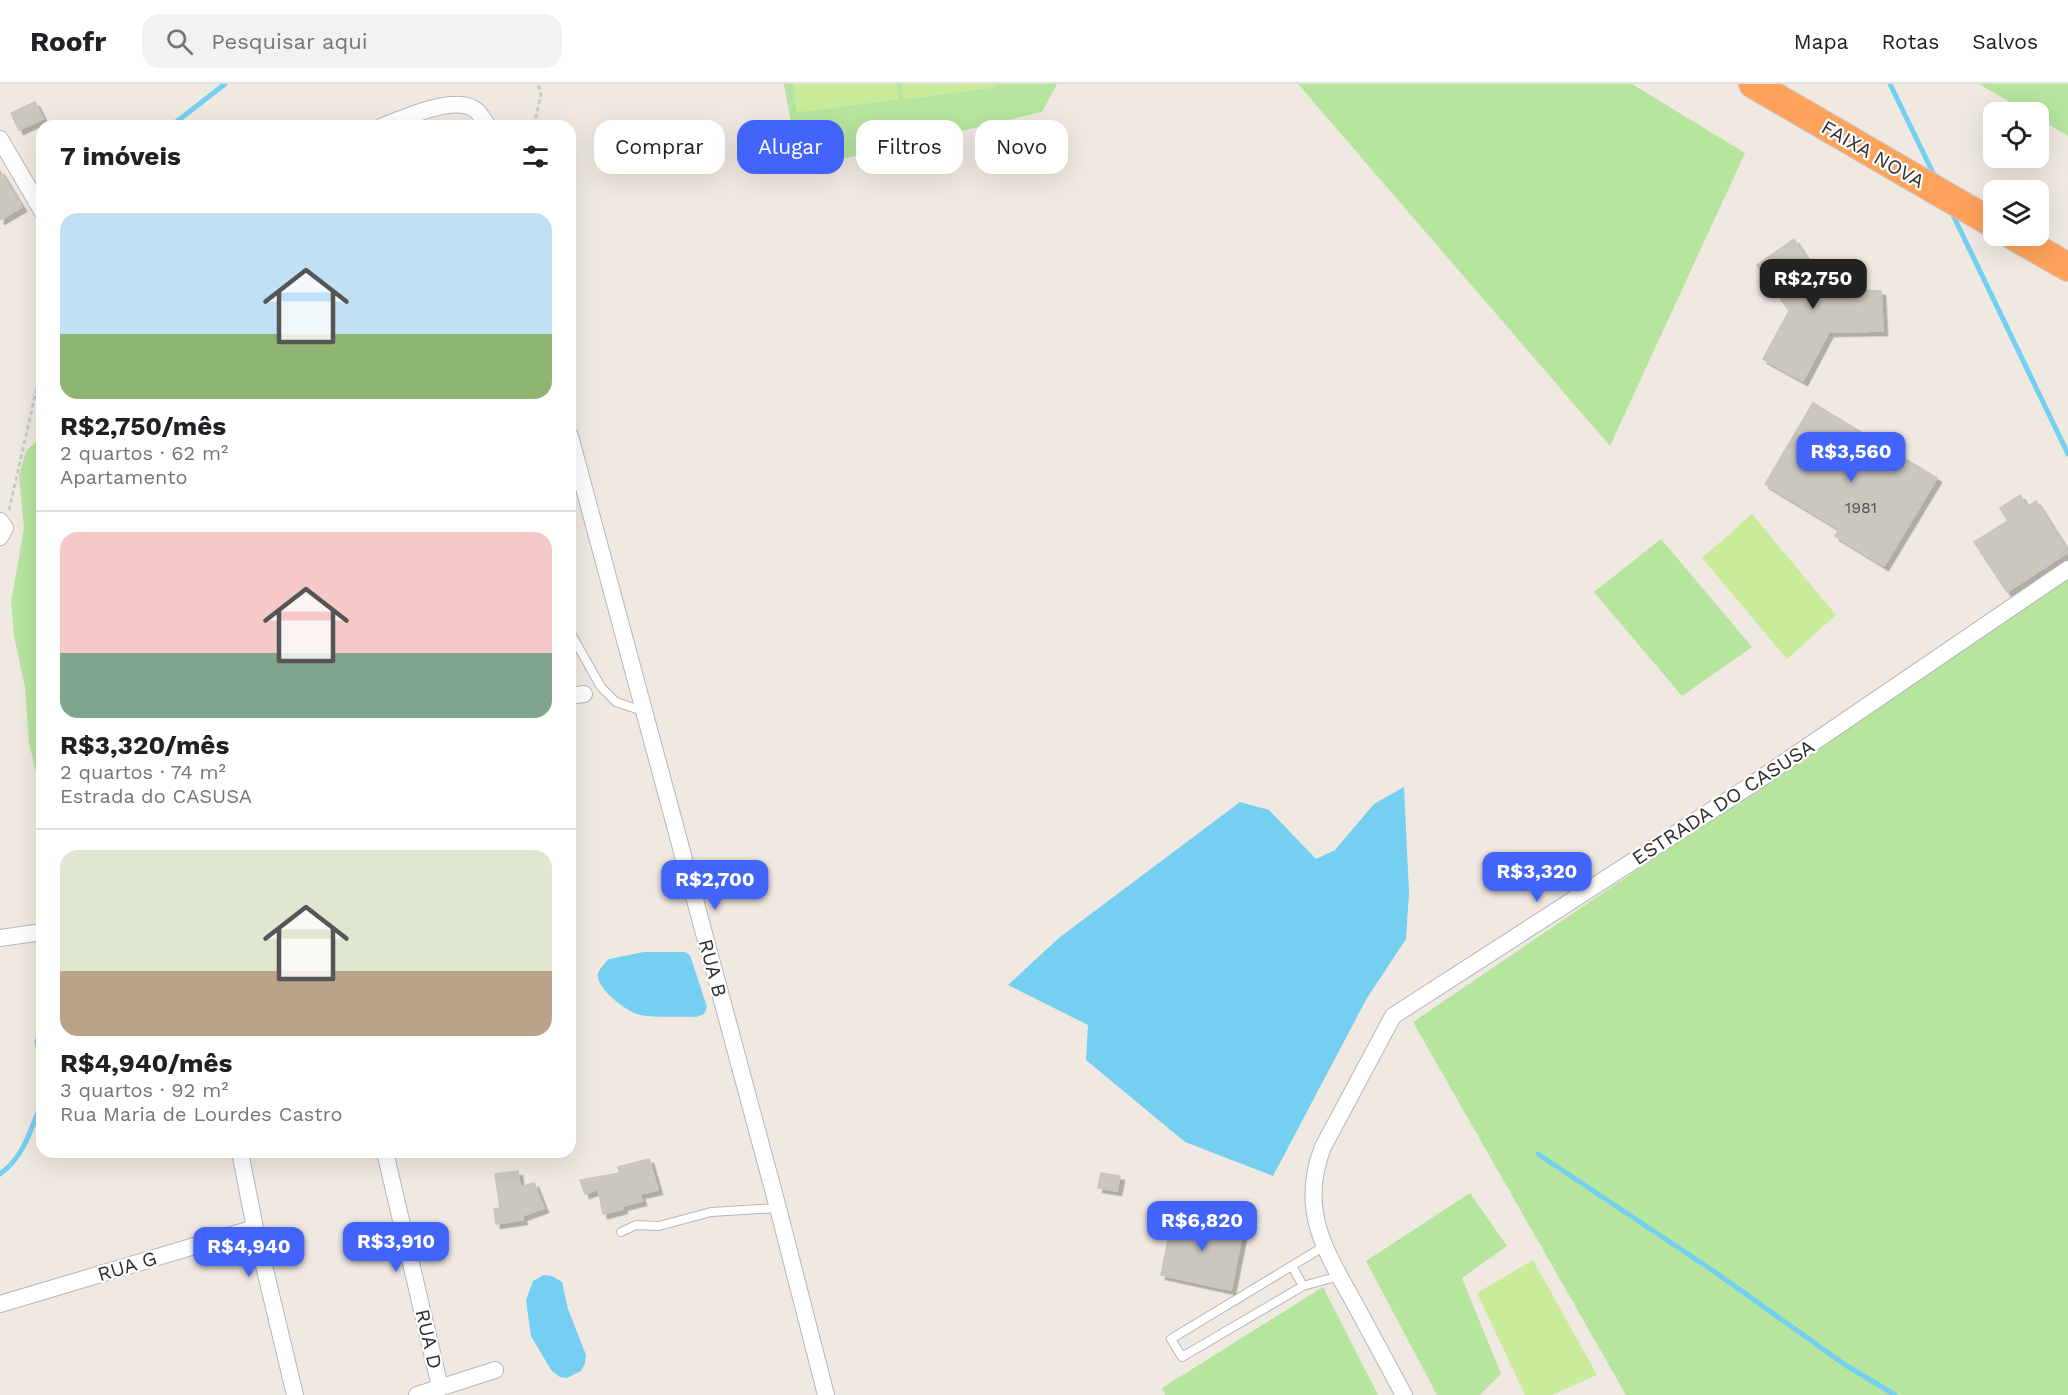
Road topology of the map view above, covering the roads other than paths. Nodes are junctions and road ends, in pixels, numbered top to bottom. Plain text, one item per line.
1 (1753, 84) edge
2 (400, 120) edge
3 (484, 120) edge
4 (0, 140) edge
5 (36, 201) edge
6 (1983, 218) edge
7 (2031, 246) edge
8 (2068, 267) edge
9 (576, 459) edge
10 (2068, 569) edge
11 (576, 643) edge
12 (643, 711) junction
13 (36, 933) edge
14 (0, 938) edge
15 (241, 1158) edge
16 (386, 1158) edge
17 (778, 1208) junction
18 (255, 1228) junction
19 (621, 1232) dead end
20 (1323, 1247) junction
21 (1292, 1266) junction
22 (1339, 1276) junction
23 (1303, 1286) junction
24 (0, 1304) edge
25 (495, 1370) dead end
26 (440, 1387) junction
27 (296, 1395) edge
28 (417, 1395) edge
29 (826, 1395) edge
30 (1404, 1395) edge

1 - 6 highway, FAIXA NOVA
2 - 3 street
4 - 5 street
7 - 8 highway
9 - 12 street, RUA B
10 - 20 street, ESTRADA DO CASUSA
11 - 12 lane
12 - 17 street, RUA B
13 - 14 street
15 - 18 street
16 - 26 street, RUA D
17 - 19 lane
17 - 29 street, RUA B
18 - 24 street, RUA G
18 - 27 street
20 - 21 lane
20 - 22 street, ESTRADA DO CASUSA
21 - 23 lane
21 - 23 lane
22 - 23 lane
22 - 30 street, ESTRADA DO CASUSA
25 - 26 street
26 - 28 street

